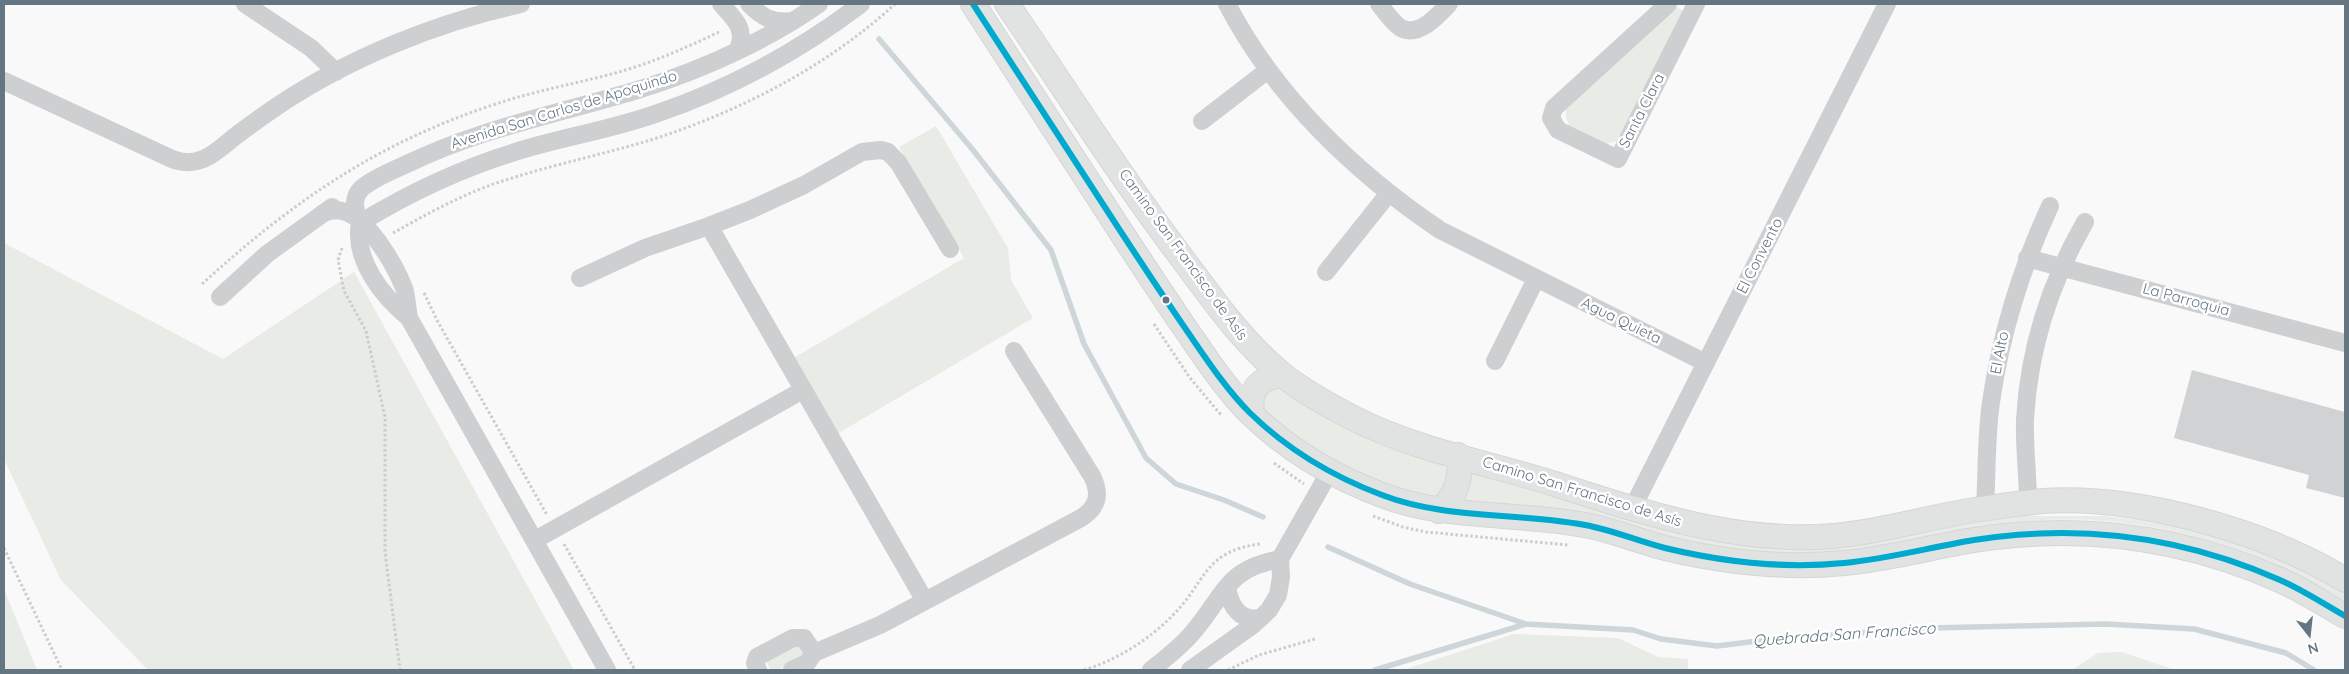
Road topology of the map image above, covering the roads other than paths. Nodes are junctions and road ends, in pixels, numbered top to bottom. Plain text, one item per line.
1 (245, 4) edge
2 (721, 4) edge
3 (749, 4) edge
4 (820, 4) edge
5 (861, 4) edge
6 (973, 4) edge
7 (1007, 4) edge
8 (1227, 4) edge
9 (1379, 4) edge
10 (1450, 4) edge
11 (1668, 4) edge
12 (1696, 4) edge
13 (1887, 4) edge
14 (514, 5) edge
15 (795, 21) junction
16 (738, 49) junction
17 (1268, 70) junction
18 (336, 72) junction
19 (4, 82) edge
20 (1202, 121) dead end
21 (362, 188) junction
22 (1388, 193) junction
23 (1139, 198) junction
24 (2050, 206) dead end
25 (323, 213) junction
26 (1113, 219) junction
27 (2085, 222) dead end
28 (360, 223) junction
29 (710, 226) junction
30 (950, 249) dead end
31 (2027, 258) junction
32 (2062, 267) junction
33 (1326, 272) dead end
34 (580, 278) dead end
35 (1536, 279) junction
36 (220, 297) dead end
37 (2345, 343) edge
38 (1014, 350) dead end
39 (1494, 361) dead end
40 (1706, 363) junction
41 (1281, 374) junction
42 (803, 390) junction
43 (1252, 414) junction
44 (1458, 455) junction
45 (1330, 471) junction
46 (2028, 503) junction
47 (1985, 508) junction
48 (1632, 509) junction
49 (1439, 511) junction
50 (535, 540) junction
51 (1280, 559) junction
52 (2345, 580) edge
53 (1227, 587) junction
54 (925, 601) junction
55 (2345, 616) edge
56 (1261, 618) junction
57 (814, 654) junction
58 (607, 670) edge
59 (758, 670) edge
60 (792, 670) edge
61 (1151, 670) edge
62 (1190, 670) edge

1 - 18 street
2 - 16 street
3 - 15 street
4 - 15 street, Avenida San Carlos de Apoquindo
5 - 28 street, Avenida San Carlos de Apoquindo
6 - 26 main road, Camino San Francisco de Asís
7 - 23 main road, Camino San Francisco de Asís
8 - 17 street, Agua Quieta
9 - 10 street
11 - 12 street, Santa Clara
13 - 40 street, El Convento
14 - 18 street
15 - 16 street, Avenida San Carlos de Apoquindo
16 - 21 street, Avenida San Carlos de Apoquindo
17 - 20 street
17 - 22 street, Agua Quieta
18 - 19 street
21 - 25 street, Avenida San Carlos de Apoquindo
21 - 28 street
22 - 33 street
22 - 35 street, Agua Quieta
23 - 26 main road
23 - 41 main road, Camino San Francisco de Asís
24 - 31 street, El Alto
25 - 28 street
25 - 36 street, Avenida San Carlos de Apoquindo
26 - 43 main road, Camino San Francisco de Asís
27 - 32 street
28 - 50 street
29 - 30 street
29 - 34 street
29 - 42 street
31 - 32 street, La Parroquia
31 - 47 street, El Alto
32 - 37 street, La Parroquia
32 - 46 street
35 - 39 street
35 - 40 street, Agua Quieta
38 - 54 street
40 - 48 street, El Convento
41 - 43 main road
41 - 44 main road, Camino San Francisco de Asís
42 - 50 street
42 - 54 street
43 - 45 main road, Camino San Francisco de Asís
44 - 48 main road, Camino San Francisco de Asís
44 - 49 main road
45 - 49 main road, Camino San Francisco de Asís
45 - 51 street
46 - 47 main road, Camino San Francisco de Asís
46 - 52 main road, Camino San Francisco de Asís
47 - 48 main road, Camino San Francisco de Asís
49 - 55 main road, Camino San Francisco de Asís
50 - 58 street
51 - 53 street
51 - 56 street
53 - 56 street
53 - 61 street
54 - 57 street
56 - 62 street
57 - 59 street
57 - 60 street

